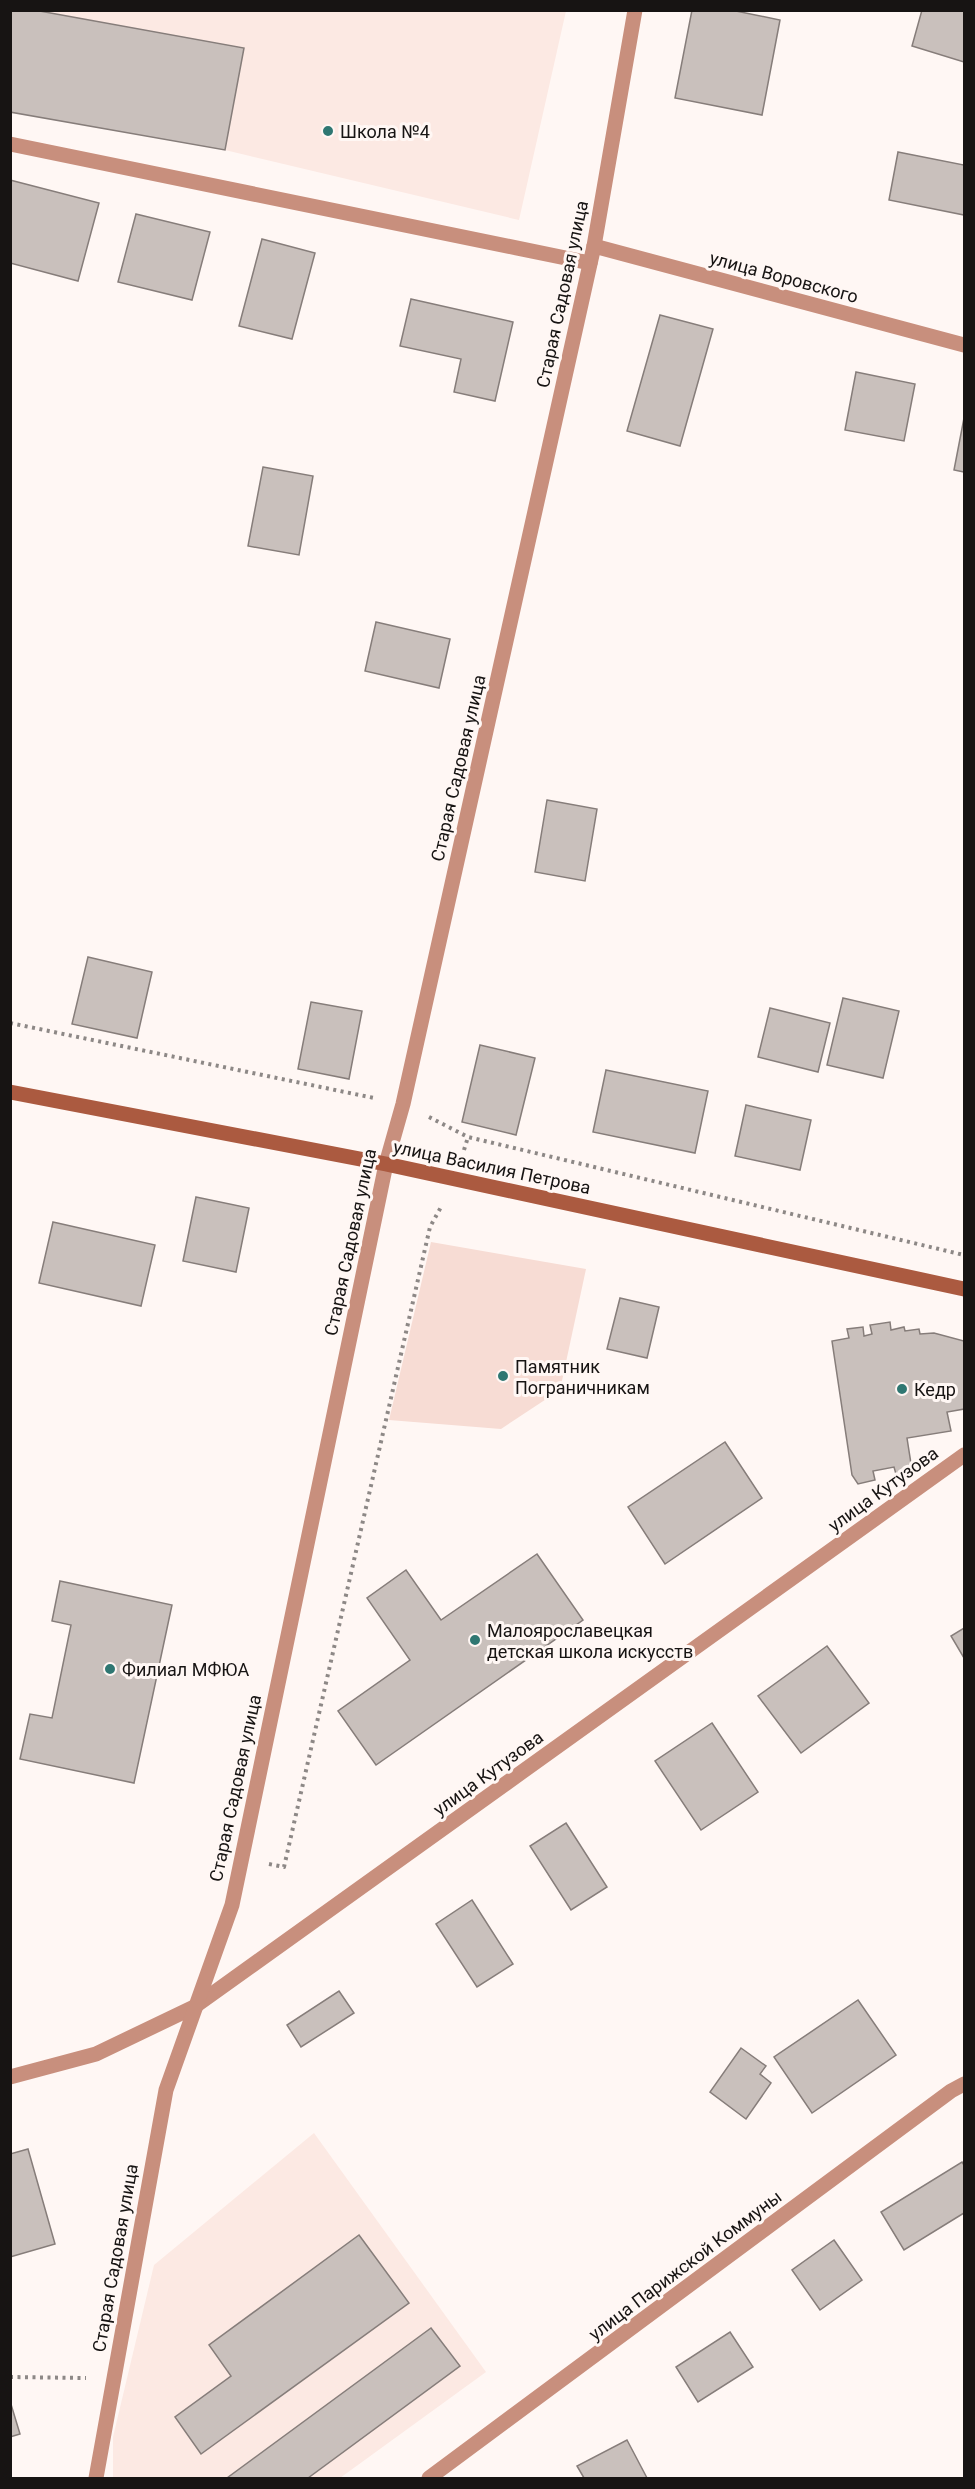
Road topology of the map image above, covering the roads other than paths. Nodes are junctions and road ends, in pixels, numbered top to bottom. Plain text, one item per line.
1 (635, 10) edge
2 (10, 144) edge
3 (594, 246) junction
4 (590, 263) junction
5 (964, 345) edge
6 (10, 1092) edge
7 (386, 1164) junction
8 (964, 1289) edge
9 (964, 1455) edge
10 (194, 2007) junction
11 (10, 2077) edge
12 (964, 2084) edge
13 (96, 2478) edge
14 (429, 2478) edge

1 - 3 street, Старая Садовая улица
2 - 4 street
3 - 4 street, Старая Садовая улица
3 - 5 street, улица Воровского
4 - 7 street, Старая Садовая улица
6 - 7 main road, улица Василия Петрова
7 - 8 main road, улица Василия Петрова
7 - 10 street, Старая Садовая улица
9 - 10 street, улица Кутузова
10 - 11 street, улица Кутузова
10 - 13 street, Старая Садовая улица
12 - 14 street, улица Парижской Коммуны

